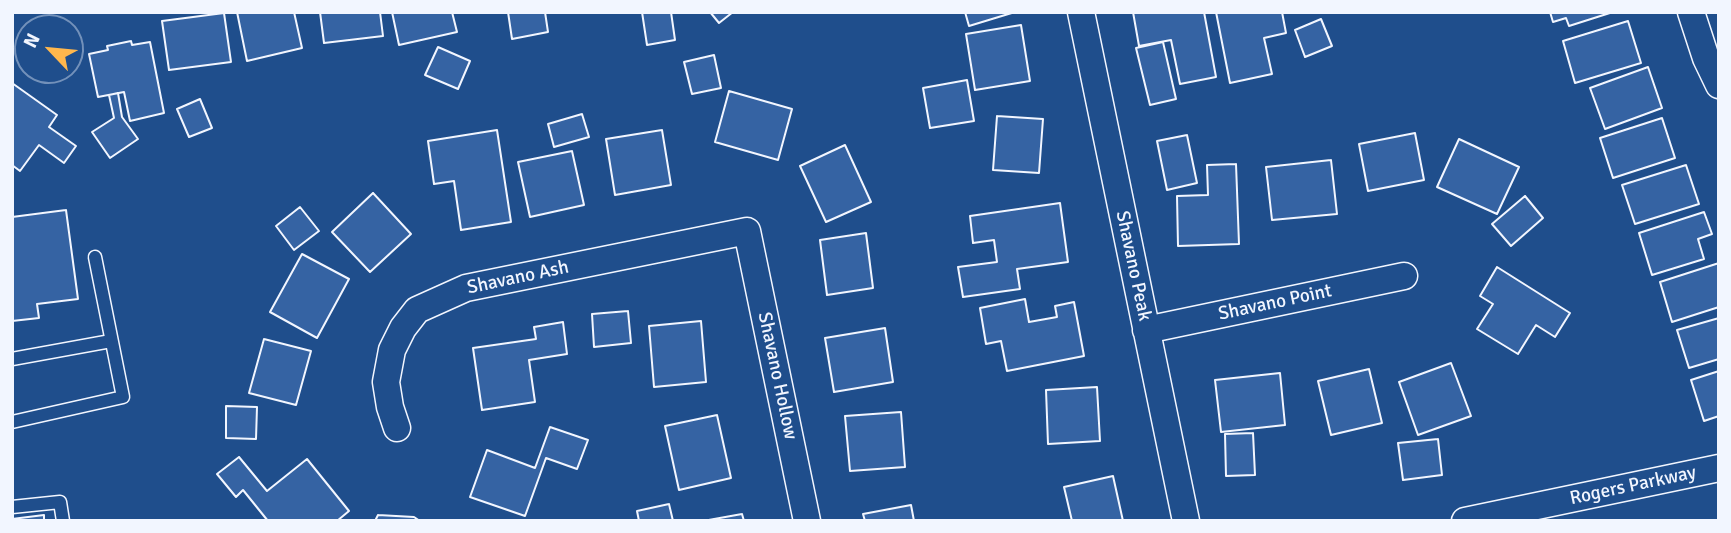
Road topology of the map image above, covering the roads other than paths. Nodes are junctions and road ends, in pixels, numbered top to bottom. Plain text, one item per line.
1 (1081, 12) edge
2 (1691, 12) edge
3 (1719, 85) edge
4 (747, 230) joint
5 (95, 257) dead end
6 (1404, 276) dead end
7 (1146, 330) junction
8 (111, 341) junction
9 (12, 359) edge
10 (12, 422) edge
11 (397, 428) dead end
12 (1719, 468) edge
13 (12, 507) edge
14 (63, 521) edge
15 (807, 521) edge
16 (1186, 521) edge
17 (1465, 521) edge

1 - 7 street, Shavano Peak
2 - 3 street
4 - 11 street, Shavano Ash
4 - 15 street, Shavano Hollow
5 - 8 lane
6 - 7 street, Shavano Point
7 - 16 street, Shavano Peak
8 - 9 lane
8 - 10 lane
12 - 17 street, Rogers Parkway
13 - 14 lane

